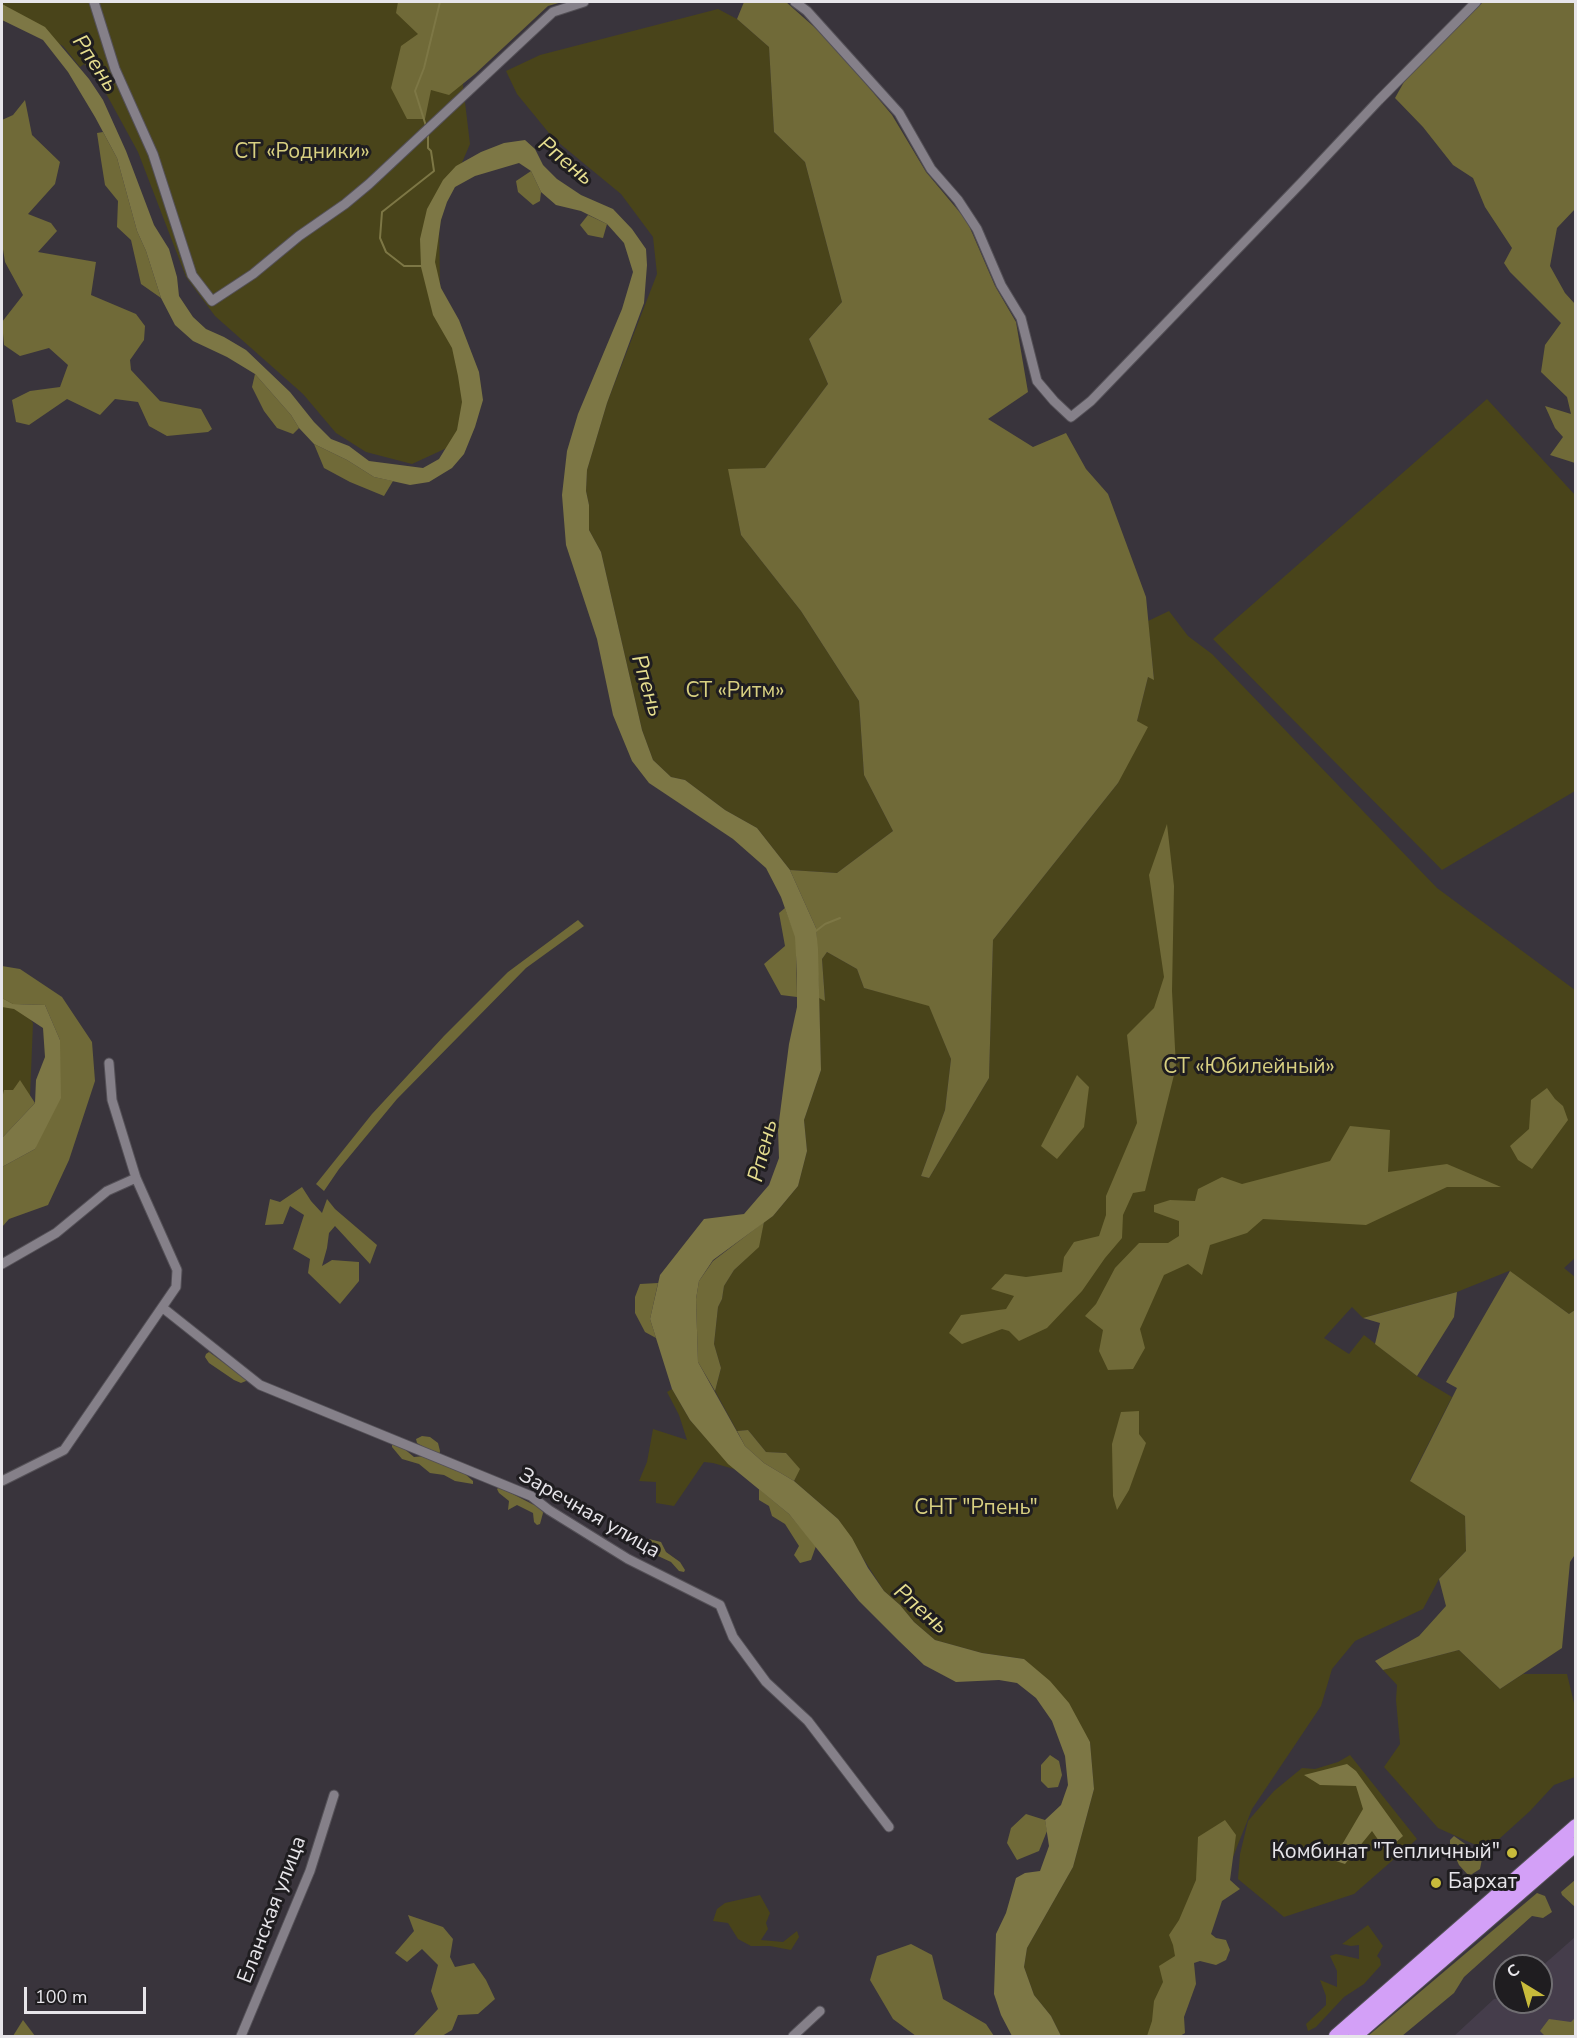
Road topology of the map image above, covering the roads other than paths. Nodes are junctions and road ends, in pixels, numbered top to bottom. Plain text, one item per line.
1 (94, 2) edge
2 (584, 2) edge
3 (795, 2) edge
4 (1476, 2) edge
5 (109, 1064) dead end
6 (136, 1178) junction
7 (2, 1264) edge
8 (163, 1308) junction
9 (2, 1481) edge
10 (334, 1795) dead end
11 (1575, 1826) edge
12 (889, 1827) dead end
13 (1575, 1844) edge
14 (820, 2011) dead end
15 (241, 2037) edge
16 (793, 2037) edge
17 (1336, 2037) edge
18 (1355, 2037) edge

1 - 2 street
3 - 4 street
5 - 6 street
6 - 7 street
6 - 8 street
8 - 9 street
8 - 12 street, Заречная улица
10 - 15 street, Еланская улица
11 - 17 highway
13 - 18 highway
14 - 16 street

